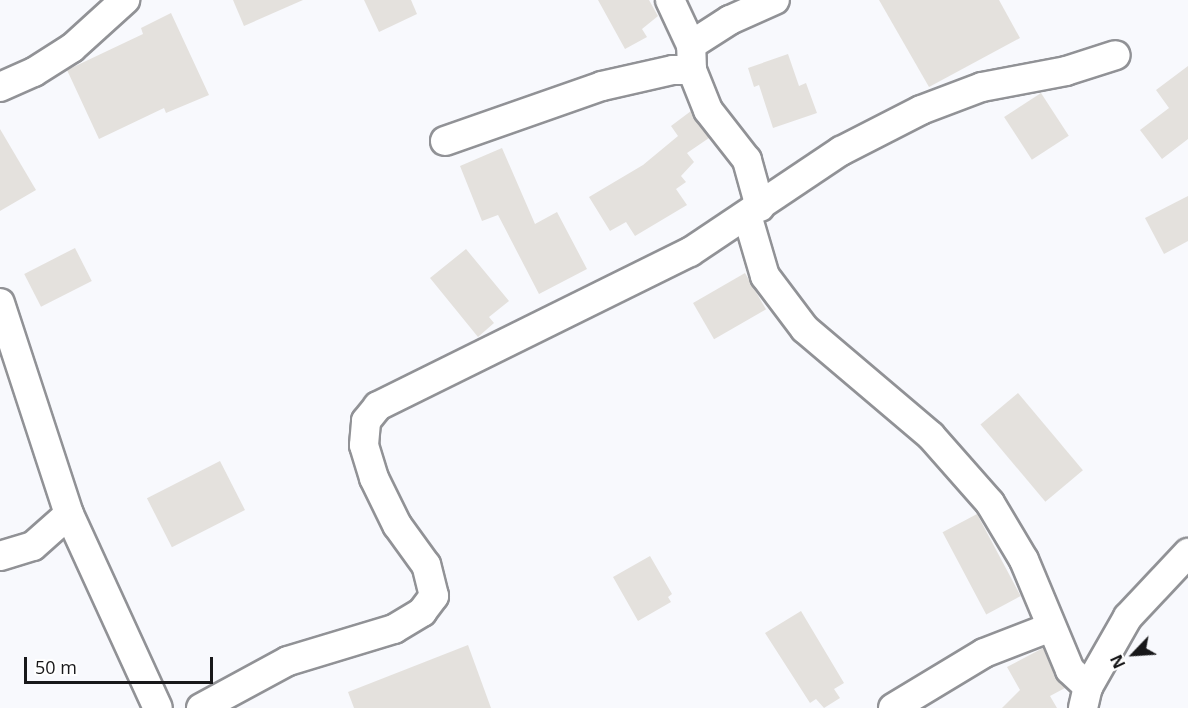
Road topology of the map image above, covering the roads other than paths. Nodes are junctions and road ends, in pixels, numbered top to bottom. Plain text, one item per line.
1 (125, 0) edge
2 (670, 0) edge
3 (775, 0) edge
4 (1116, 55) dead end
5 (692, 57) junction
6 (0, 87) edge
7 (445, 141) dead end
8 (753, 211) junction
9 (0, 303) edge
10 (69, 514) junction
11 (1188, 553) edge
12 (0, 556) edge
13 (1051, 627) junction
14 (1085, 698) edge
15 (158, 708) edge
16 (201, 708) edge
17 (894, 708) edge

1 - 6 street
2 - 5 street
3 - 5 street
4 - 8 street
5 - 7 street
5 - 8 street
8 - 13 street
8 - 16 street
9 - 10 street
10 - 12 street
10 - 15 street
11 - 14 street
13 - 14 street
13 - 17 street

